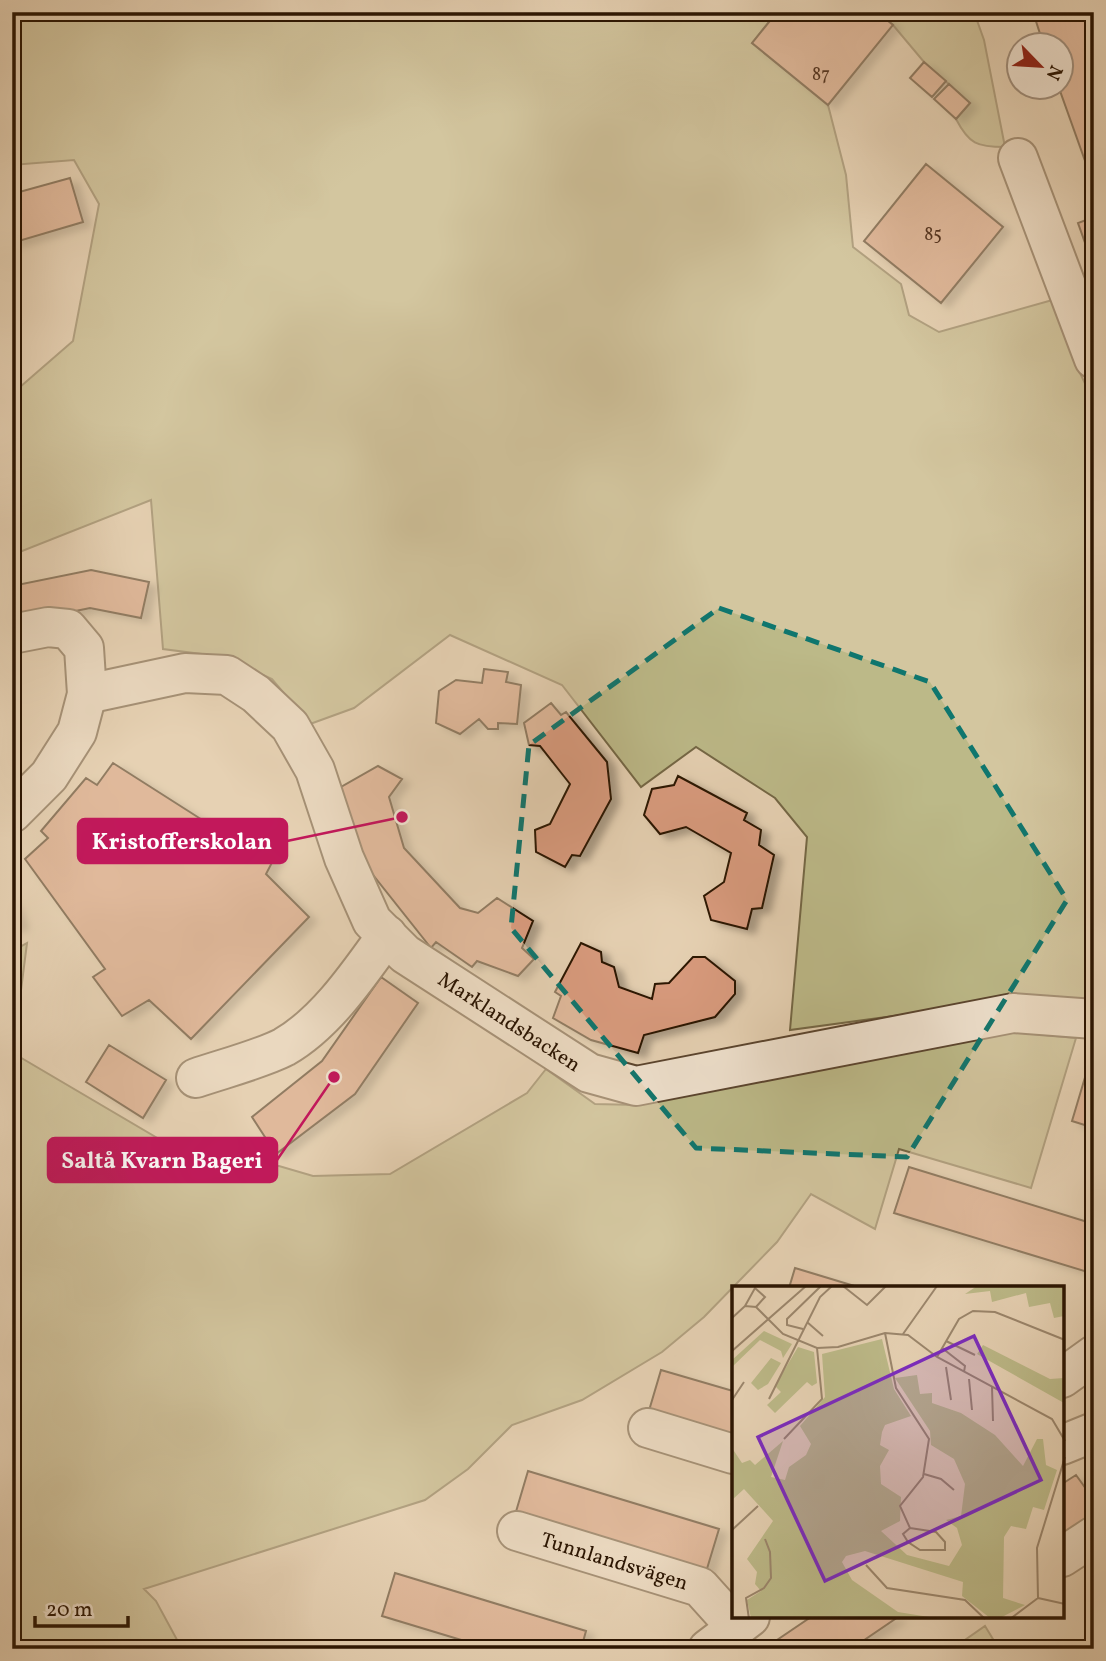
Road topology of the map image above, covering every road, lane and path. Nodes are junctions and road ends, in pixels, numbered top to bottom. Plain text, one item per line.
1 (1018, 158) dead end
2 (1094, 359) edge
3 (12, 634) edge
4 (88, 694) junction
5 (12, 813) edge
6 (387, 935) junction
7 (1094, 1019) edge
8 (196, 1078) dead end
9 (648, 1428) dead end
10 (1094, 1432) edge
11 (1064, 1444) edge
12 (732, 1454) edge
13 (517, 1531) dead end
14 (1094, 1536) edge
15 (1064, 1556) edge
16 (731, 1631) edge

1 - 2 street
3 - 4 street
4 - 5 street
4 - 6 street, Marklandsbacken
6 - 7 street, Marklandsbacken
6 - 8 street
9 - 12 street
10 - 11 street
13 - 16 street, Tunnlandsvägen
14 - 15 street

